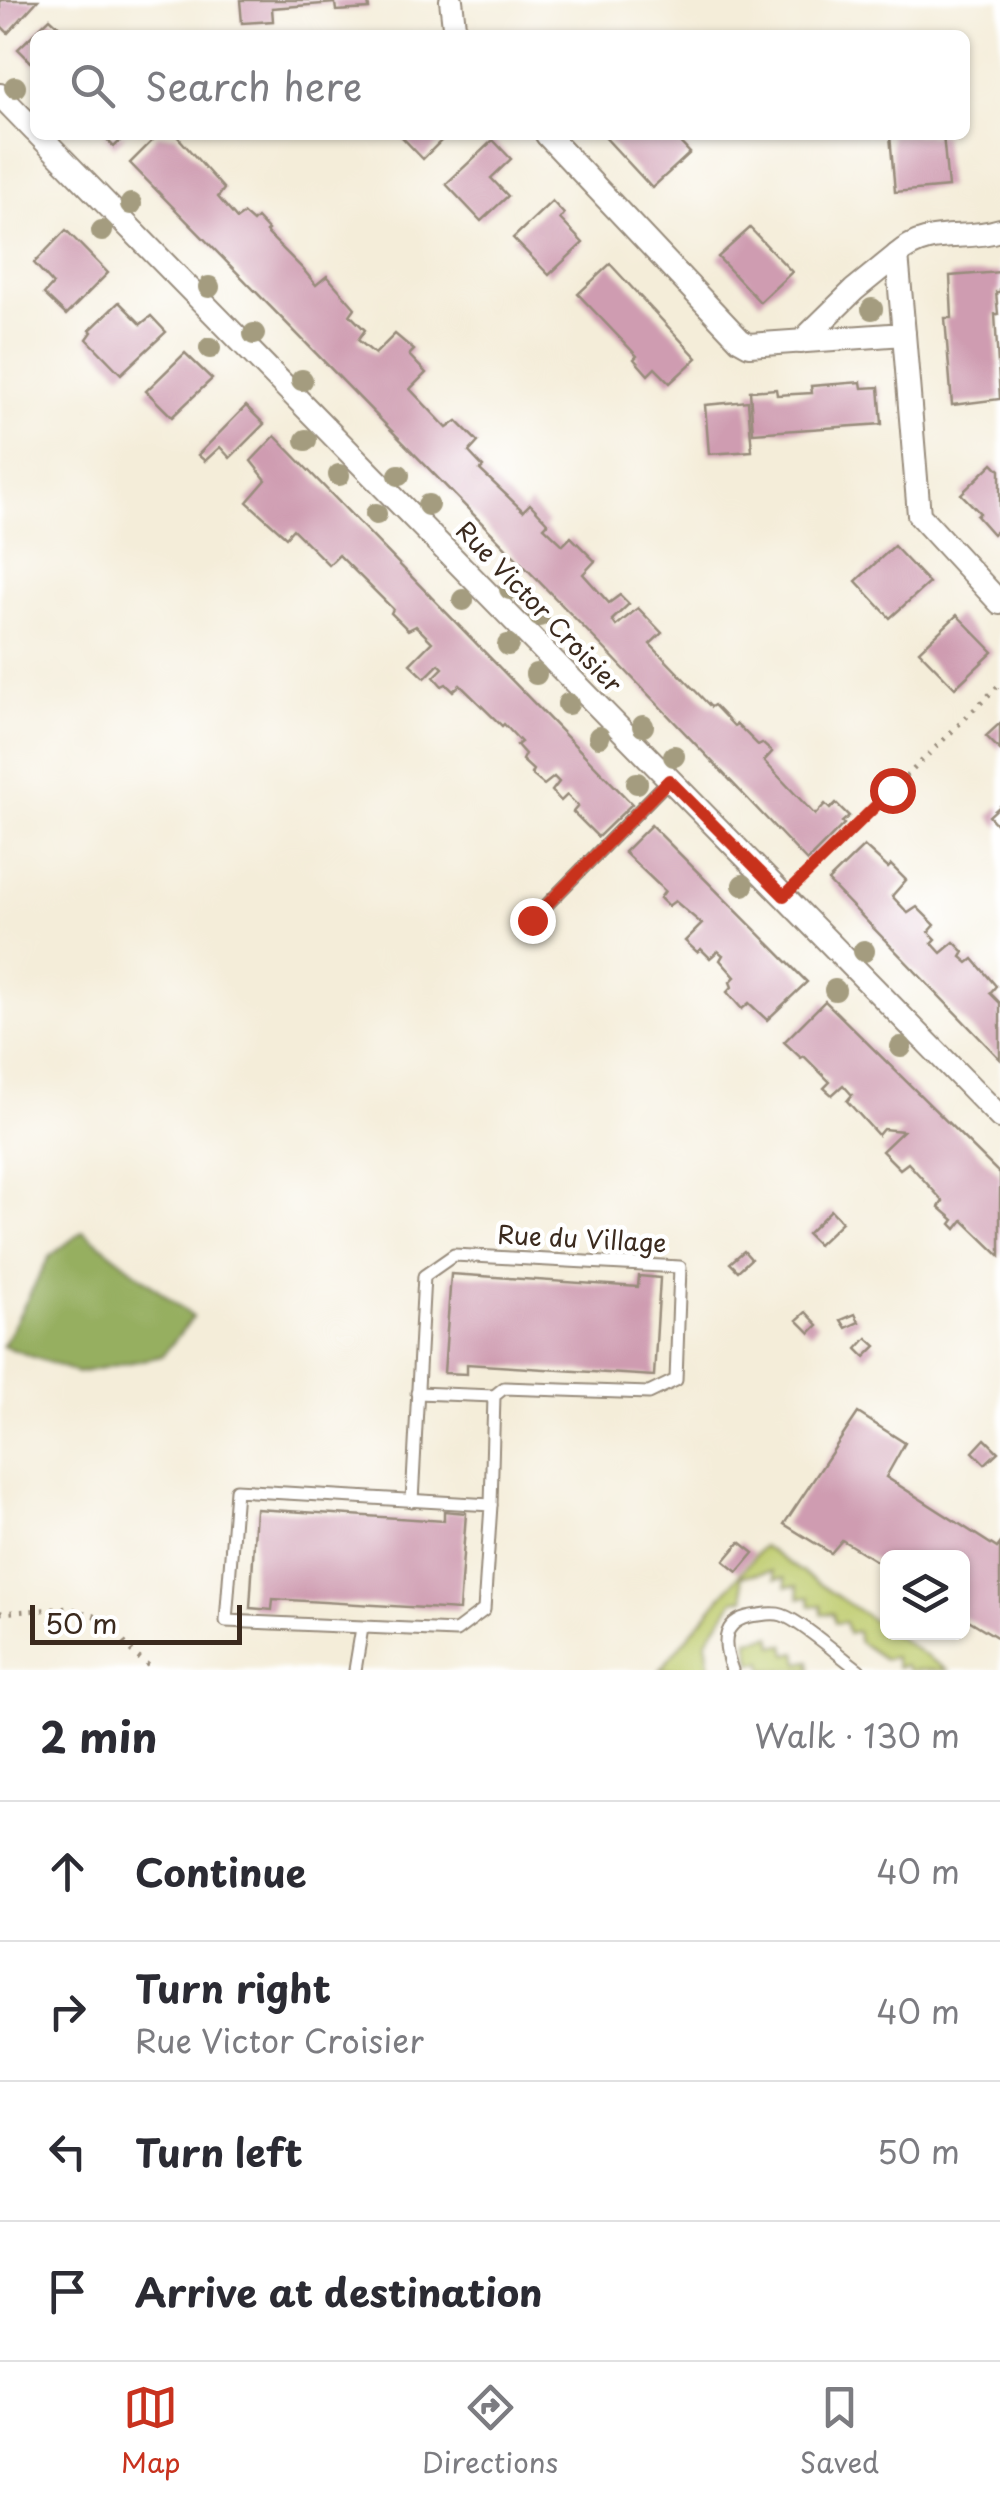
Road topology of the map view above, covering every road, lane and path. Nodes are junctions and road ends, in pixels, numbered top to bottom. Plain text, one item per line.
1 (451, 0) edge
2 (454, 30) edge
3 (0, 96) edge
4 (30, 126) edge
5 (44, 140) edge
6 (552, 140) edge
7 (1000, 230) edge
8 (897, 256) junction
9 (904, 334) junction
10 (801, 342) junction
11 (1000, 603) edge
12 (1000, 684) edge
13 (669, 780) junction
14 (784, 896) junction
15 (532, 920) dead end
16 (1000, 1117) edge
17 (417, 1393) junction
18 (494, 1396) junction
19 (412, 1501) junction
20 (491, 1505) junction
21 (0, 1614) edge
22 (362, 1628) junction
23 (154, 1670) edge
24 (355, 1670) edge
25 (732, 1670) edge
26 (858, 1670) edge

1 - 2 street
3 - 4 street, Rue Victor Croisier
5 - 13 street, Rue Victor Croisier
6 - 10 street
7 - 8 street
8 - 9 street
8 - 10 street
9 - 10 street
9 - 11 street
12 - 14 path
13 - 14 street, Rue Victor Croisier
13 - 15 lane
14 - 16 street, Rue Victor Croisier
17 - 18 lane
17 - 18 lane, Rue du Village
17 - 19 lane, Rue du Village
18 - 20 lane
19 - 20 lane
19 - 22 lane
20 - 22 lane
21 - 23 path
22 - 24 lane
25 - 26 lane

